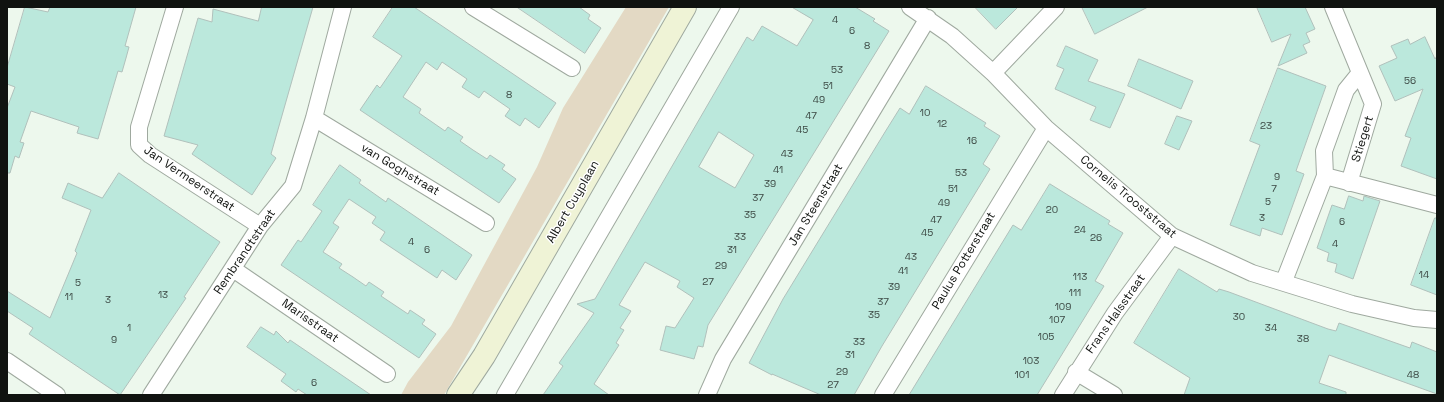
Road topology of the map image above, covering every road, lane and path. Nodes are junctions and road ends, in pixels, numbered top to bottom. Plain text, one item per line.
1 (175, 7) edge
2 (344, 7) edge
3 (473, 7) edge
4 (685, 7) edge
5 (731, 7) edge
6 (910, 7) edge
7 (1056, 7) edge
8 (1333, 7) edge
9 (928, 18) junction
10 (572, 68) dead end
11 (993, 73) junction
12 (1360, 74) junction
13 (314, 118) junction
14 (1046, 128) junction
15 (1325, 176) junction
16 (1349, 183) junction
17 (1437, 205) edge
18 (486, 223) dead end
19 (260, 226) junction
20 (1172, 236) junction
21 (233, 269) junction
22 (1284, 282) junction
23 (1437, 320) edge
24 (7, 361) edge
25 (1076, 372) junction
26 (387, 374) dead end
27 (57, 395) edge
28 (151, 395) edge
29 (458, 395) edge
30 (505, 395) edge
31 (707, 395) edge
32 (883, 395) edge
33 (1063, 395) edge
34 (1114, 395) edge

1 - 19 street, Jan Vermeerstraat
2 - 13 street, Rembrandtstraat
3 - 10 street
4 - 29 street, Albert Cuyplaan
5 - 30 street
6 - 9 street, Cornelis Trooststraat
7 - 11 street
8 - 12 street, Stiegert
9 - 11 street, Cornelis Trooststraat
9 - 31 street, Jan Steenstraat
11 - 14 street, Cornelis Trooststraat
12 - 15 street
12 - 16 street, Stiegert
13 - 18 street, van Goghstraat
13 - 19 street, Rembrandtstraat
14 - 20 street, Cornelis Trooststraat
14 - 32 street, Paulus Potterstraat
15 - 16 street
15 - 22 street
16 - 17 street
19 - 21 street, Rembrandtstraat
20 - 22 street, Cornelis Trooststraat
20 - 25 street, Frans Halsstraat
21 - 26 street, Marisstraat
21 - 28 street, Rembrandtstraat
22 - 23 street, Cornelis Trooststraat
24 - 27 street
25 - 33 street, Frans Halsstraat
25 - 34 street

